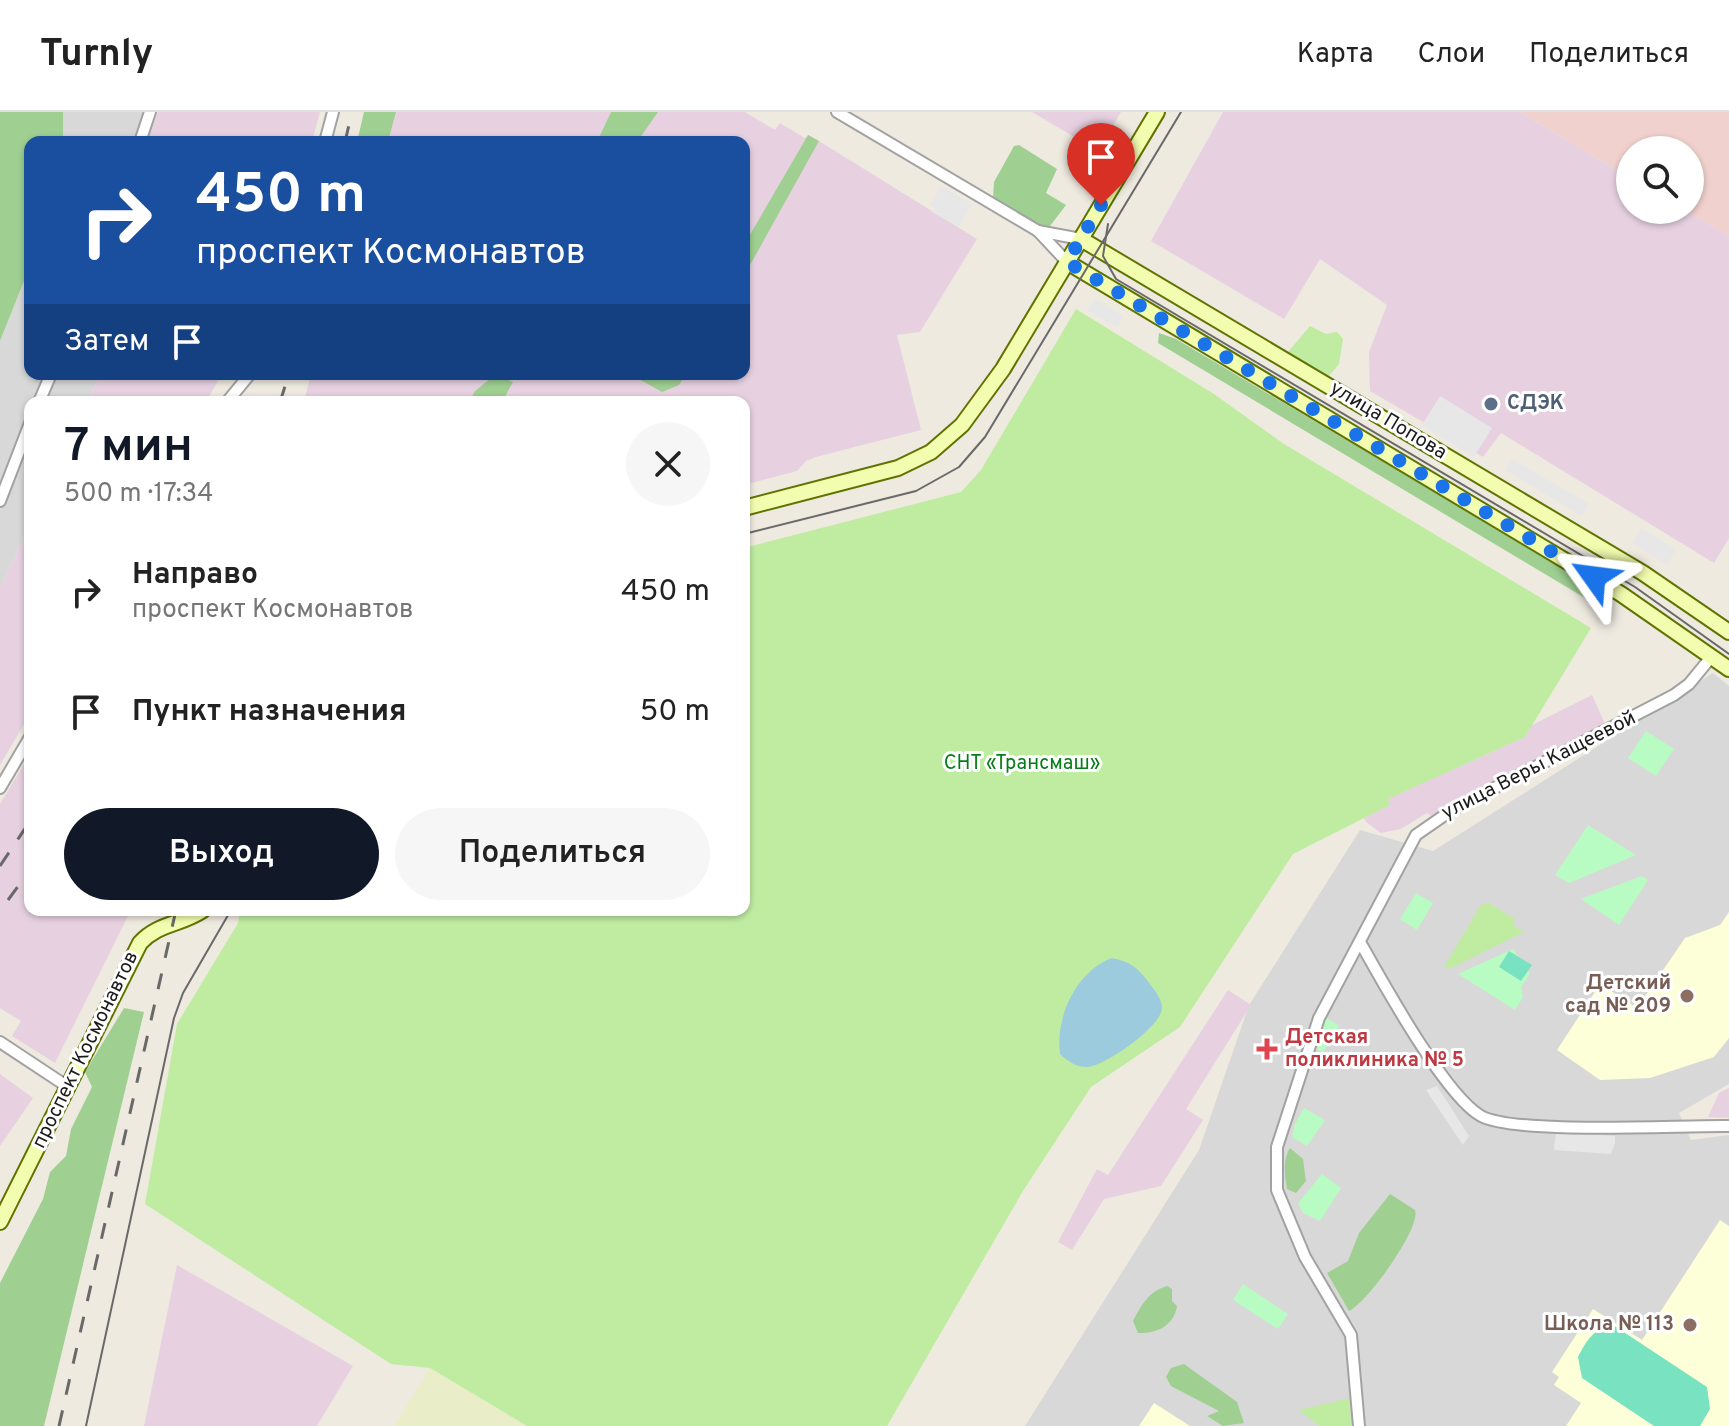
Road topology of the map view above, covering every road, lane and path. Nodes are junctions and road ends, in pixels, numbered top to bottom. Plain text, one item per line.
1 (150, 112) edge
2 (333, 112) edge
3 (837, 112) edge
4 (1157, 112) edge
5 (142, 136) edge
6 (327, 136) edge
7 (1038, 231) junction
8 (1081, 239) junction
9 (1067, 262) junction
10 (245, 380) edge
11 (1337, 391) junction
12 (232, 396) edge
13 (1323, 415) junction
14 (24, 439) edge
15 (0, 501) edge
16 (750, 506) edge
17 (1729, 632) edge
18 (1712, 656) junction
19 (1729, 669) edge
20 (24, 747) edge
21 (0, 788) edge
22 (192, 916) edge
23 (1360, 942) junction
24 (0, 1042) edge
25 (68, 1087) junction
26 (1729, 1126) edge
27 (0, 1222) edge
28 (1359, 1426) edge

1 - 5 street
2 - 6 street
3 - 7 street, улица Попова
4 - 8 main road
7 - 8 street, улица Попова
7 - 9 street, улица Попова
8 - 9 main road
8 - 11 main road, улица Попова
9 - 13 main road, улица Попова
9 - 16 main road
10 - 12 street
11 - 13 main road
11 - 17 main road, улица Попова
13 - 18 main road, улица Попова
14 - 15 street
18 - 19 main road, улица Попова
18 - 23 street, улица Веры Кащеевой
20 - 21 street
22 - 25 main road, проспект Космонавтов
23 - 26 street
23 - 28 street, улица Веры Кащеевой
24 - 25 street
25 - 27 main road, проспект Космонавтов

